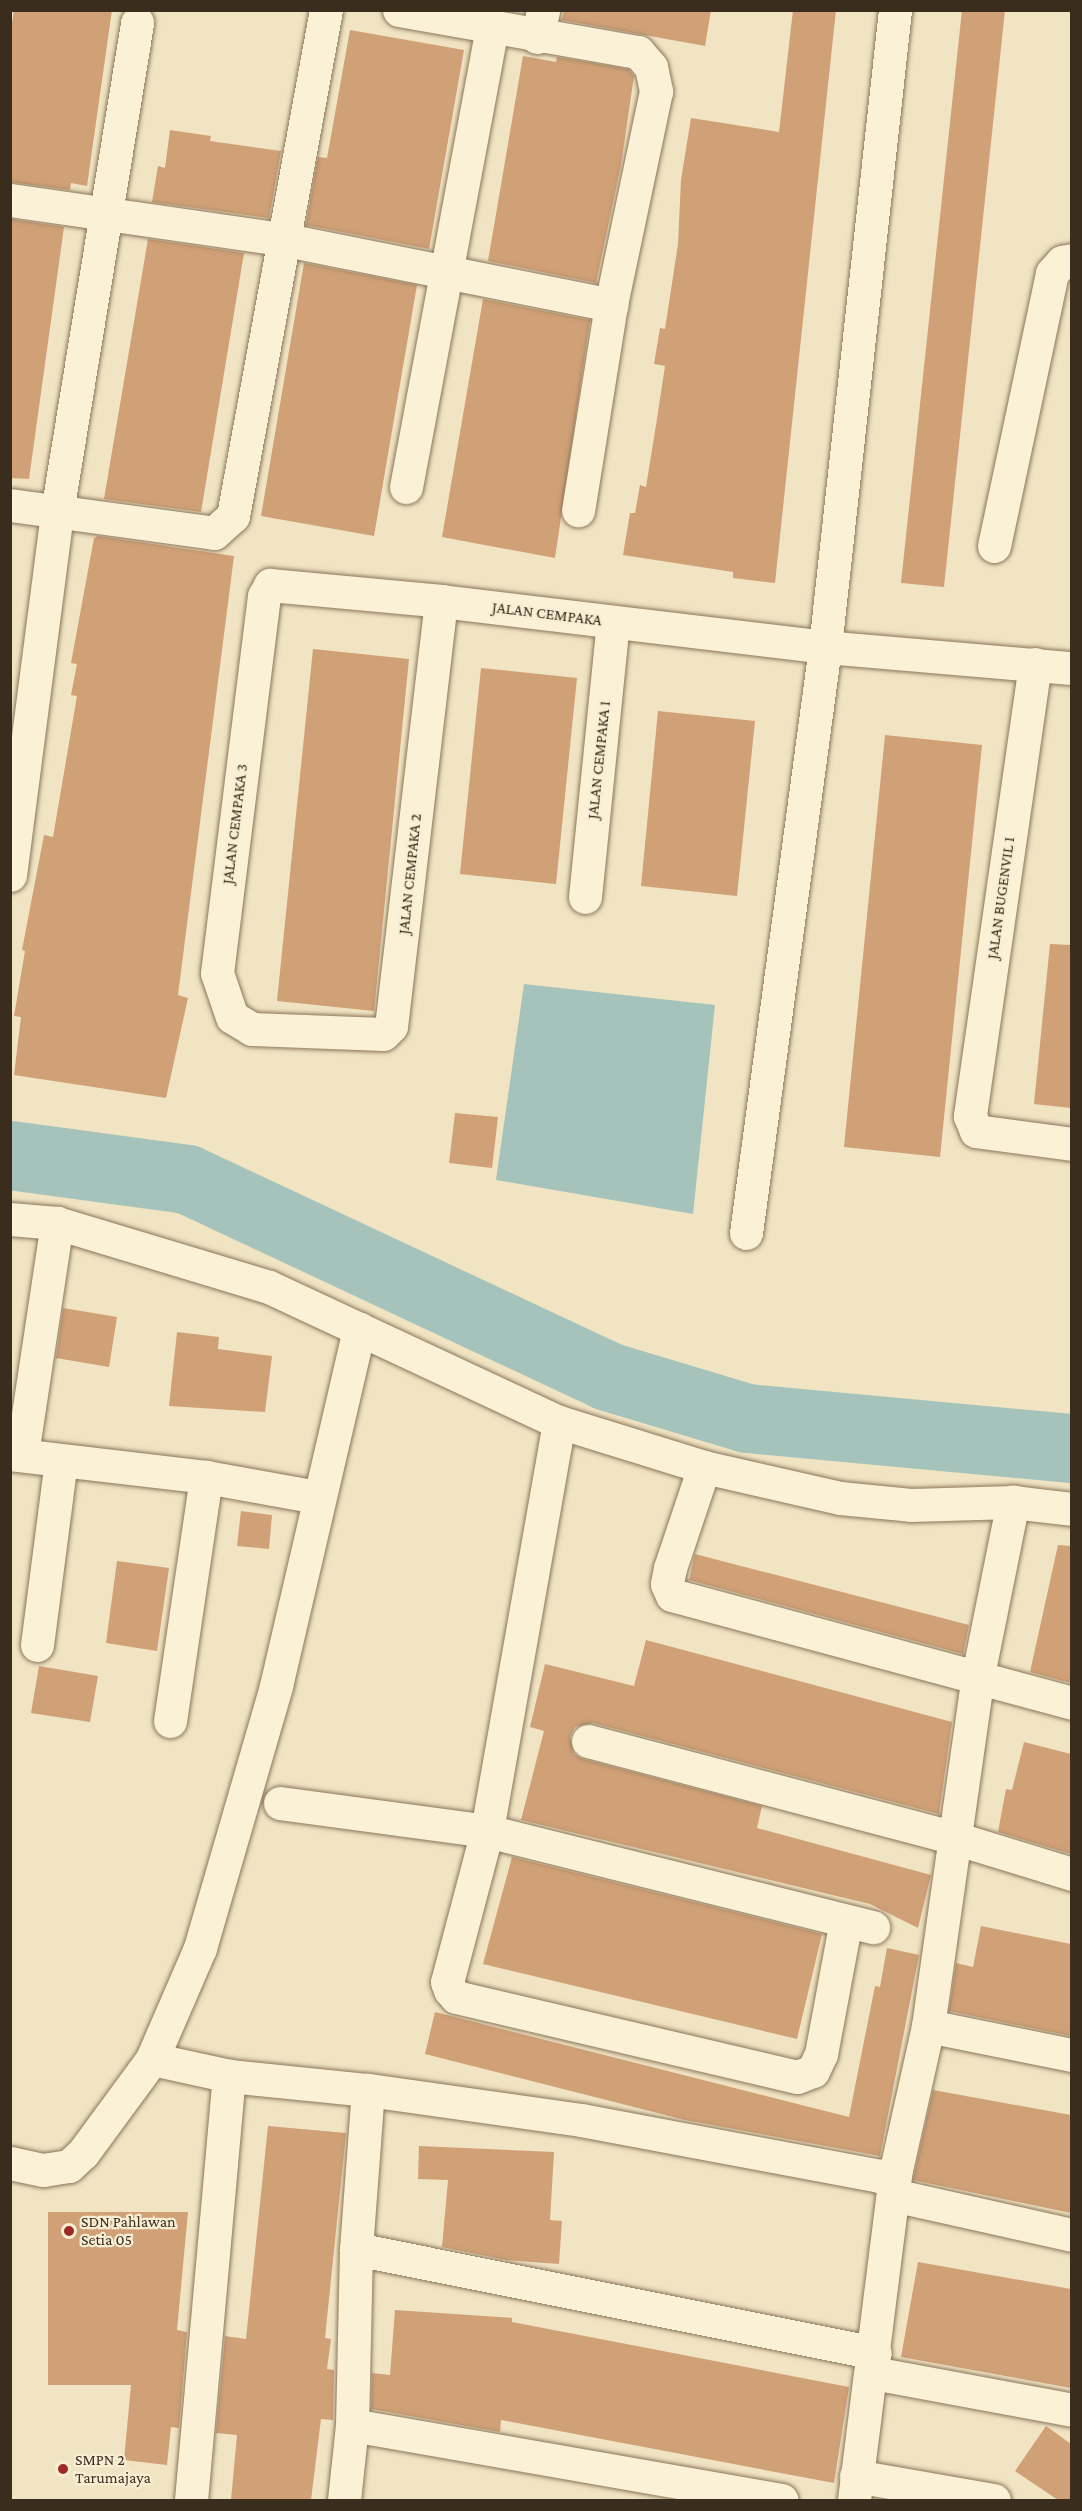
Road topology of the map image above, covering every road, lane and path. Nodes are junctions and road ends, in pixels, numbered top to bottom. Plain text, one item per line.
1 (326, 10) edge
2 (399, 10) edge
3 (895, 10) edge
4 (137, 22) dead end
5 (540, 24) edge
6 (492, 28) junction
7 (10, 200) edge
8 (104, 215) junction
9 (281, 239) junction
10 (1071, 260) edge
11 (448, 271) junction
12 (611, 305) junction
13 (406, 487) dead end
14 (10, 505) edge
15 (578, 510) dead end
16 (57, 512) junction
17 (994, 546) dead end
18 (270, 585) joint
19 (441, 601) junction
20 (613, 622) junction
21 (825, 647) junction
22 (1035, 664) junction
23 (1071, 668) edge
24 (10, 875) edge
25 (585, 897) dead end
26 (273, 1031) joint
27 (1071, 1144) edge
28 (10, 1219) edge
29 (57, 1223) junction
30 (746, 1233) dead end
31 (359, 1328) junction
32 (559, 1422) junction
33 (16, 1454) edge
34 (61, 1461) junction
35 (704, 1467) junction
36 (207, 1477) junction
37 (317, 1497) junction
38 (1013, 1502) junction
39 (1071, 1509) edge
40 (37, 1645) dead end
41 (978, 1675) junction
42 (1071, 1702) edge
43 (170, 1721) dead end
44 (588, 1741) dead end
45 (280, 1803) dead end
46 (487, 1831) junction
47 (955, 1838) junction
48 (1071, 1874) edge
49 (928, 2026) junction
50 (1071, 2055) edge
51 (152, 2059) junction
52 (229, 2076) junction
53 (368, 2090) junction
54 (10, 2163) edge
55 (894, 2184) junction
56 (1071, 2235) edge
57 (356, 2249) junction
58 (874, 2363) junction
59 (1071, 2410) edge
60 (352, 2426) junction
61 (855, 2488) edge
62 (191, 2500) edge
63 (344, 2500) edge
64 (781, 2500) edge
65 (994, 2500) edge

1 - 9 street
2 - 6 street
3 - 21 street
4 - 8 street
5 - 6 street
5 - 12 street
6 - 11 street
7 - 8 street
8 - 9 street
8 - 16 street
9 - 11 street
9 - 16 street
10 - 17 street
11 - 12 street
11 - 13 street
12 - 15 street
14 - 16 street
16 - 24 street
18 - 19 street, JALAN CEMPAKA
18 - 26 street, JALAN CEMPAKA 3
19 - 20 street, JALAN CEMPAKA
19 - 26 street, JALAN CEMPAKA 2
20 - 21 street, JALAN CEMPAKA
20 - 25 street, JALAN CEMPAKA 1
21 - 22 street, JALAN CEMPAKA
21 - 30 street
22 - 23 street, JALAN CEMPAKA
22 - 27 street, JALAN BUGENVIL 1
28 - 29 street
29 - 31 street
29 - 33 street
31 - 32 street
31 - 37 street
32 - 35 street
32 - 46 street
33 - 34 street
34 - 36 street
34 - 40 street
35 - 38 street
35 - 41 street
36 - 37 street
36 - 43 street
37 - 51 street
38 - 39 street
38 - 41 street
41 - 42 street
41 - 47 street
44 - 47 street
45 - 46 street
46 - 46 street
47 - 48 street
47 - 49 street
49 - 50 street
49 - 55 street
51 - 52 street
51 - 54 street
52 - 53 street
52 - 62 street
53 - 55 street
53 - 57 street
55 - 56 street
55 - 58 street
57 - 58 street
57 - 60 street
58 - 59 street
58 - 61 street
60 - 63 street
60 - 64 street
61 - 65 street

